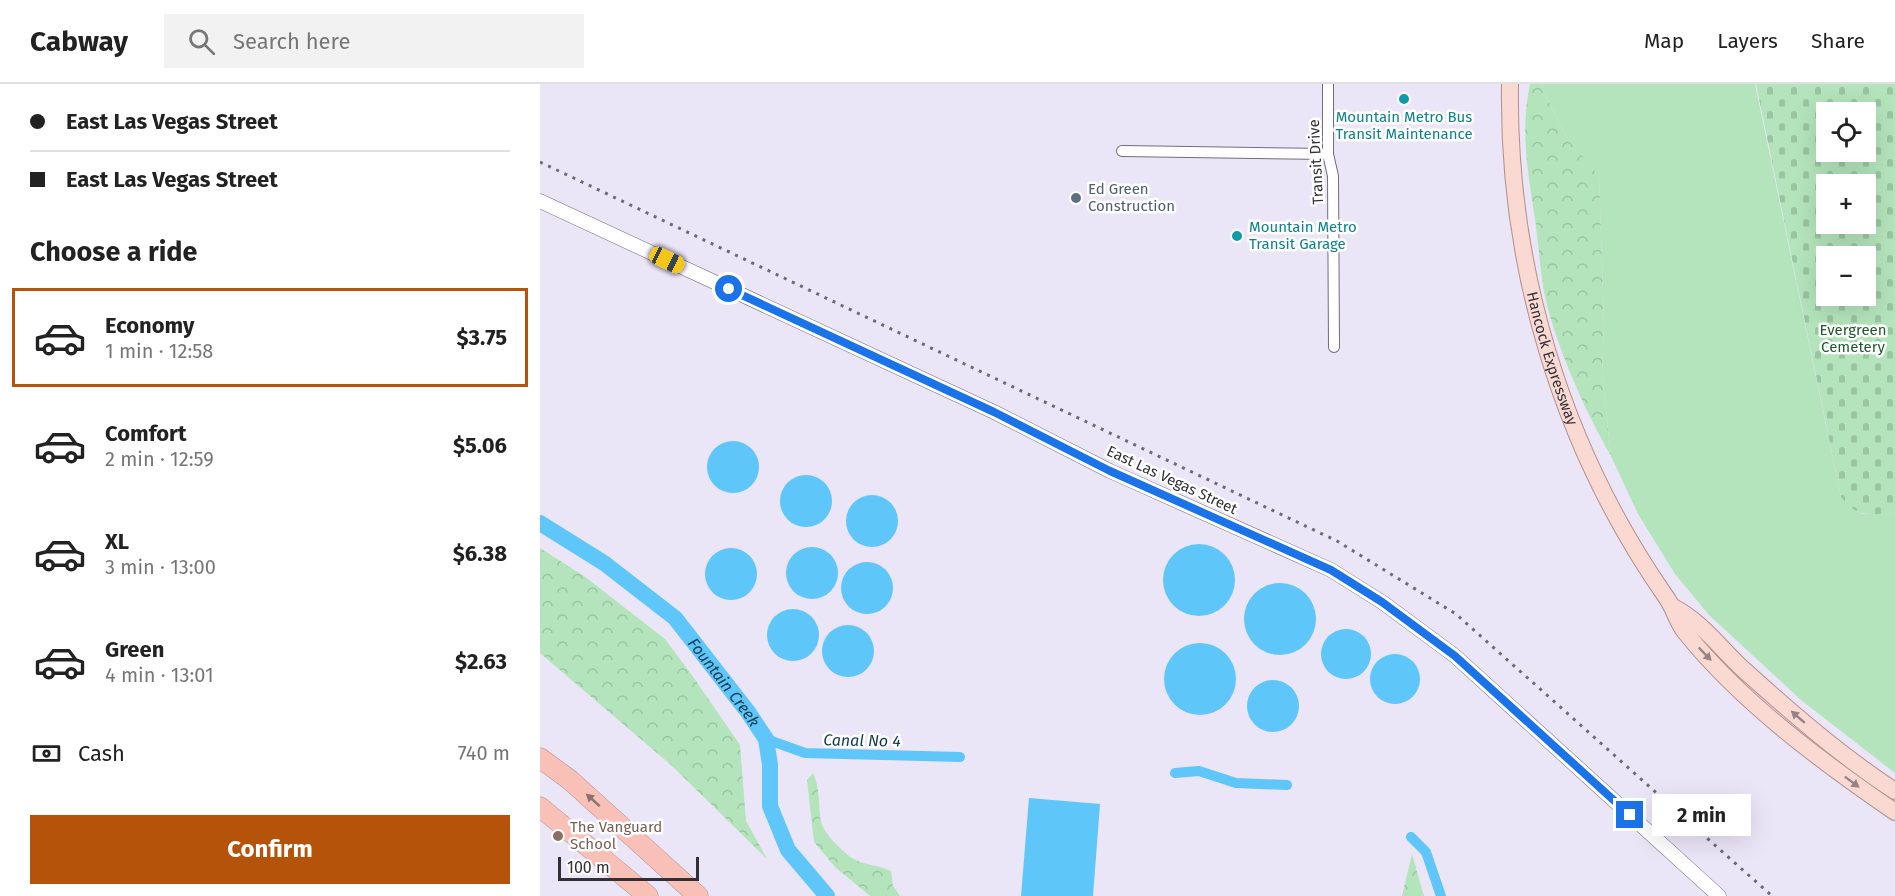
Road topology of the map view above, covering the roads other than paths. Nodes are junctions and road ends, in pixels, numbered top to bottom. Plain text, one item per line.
1 (1328, 84) edge
2 (1510, 84) edge
3 (1122, 151) dead end
4 (1328, 154) junction
5 (540, 201) edge
6 (1334, 347) dead end
7 (1673, 607) junction
8 (540, 758) edge
9 (1895, 790) edge
10 (540, 807) edge
11 (1895, 812) edge
12 (607, 860) junction
13 (638, 896) edge
14 (648, 896) edge
15 (698, 896) edge
16 (1719, 896) edge

1 - 4 street, Transit Drive
2 - 7 main road, Hancock Expressway
3 - 4 street
4 - 6 street, Transit Drive
5 - 16 street, East Las Vegas Street
9 -> 7 main road, Hancock Expressway
7 -> 11 main road, Hancock Expressway
15 -> 8 highway
10 - 12 highway
12 - 13 highway
12 - 14 highway

